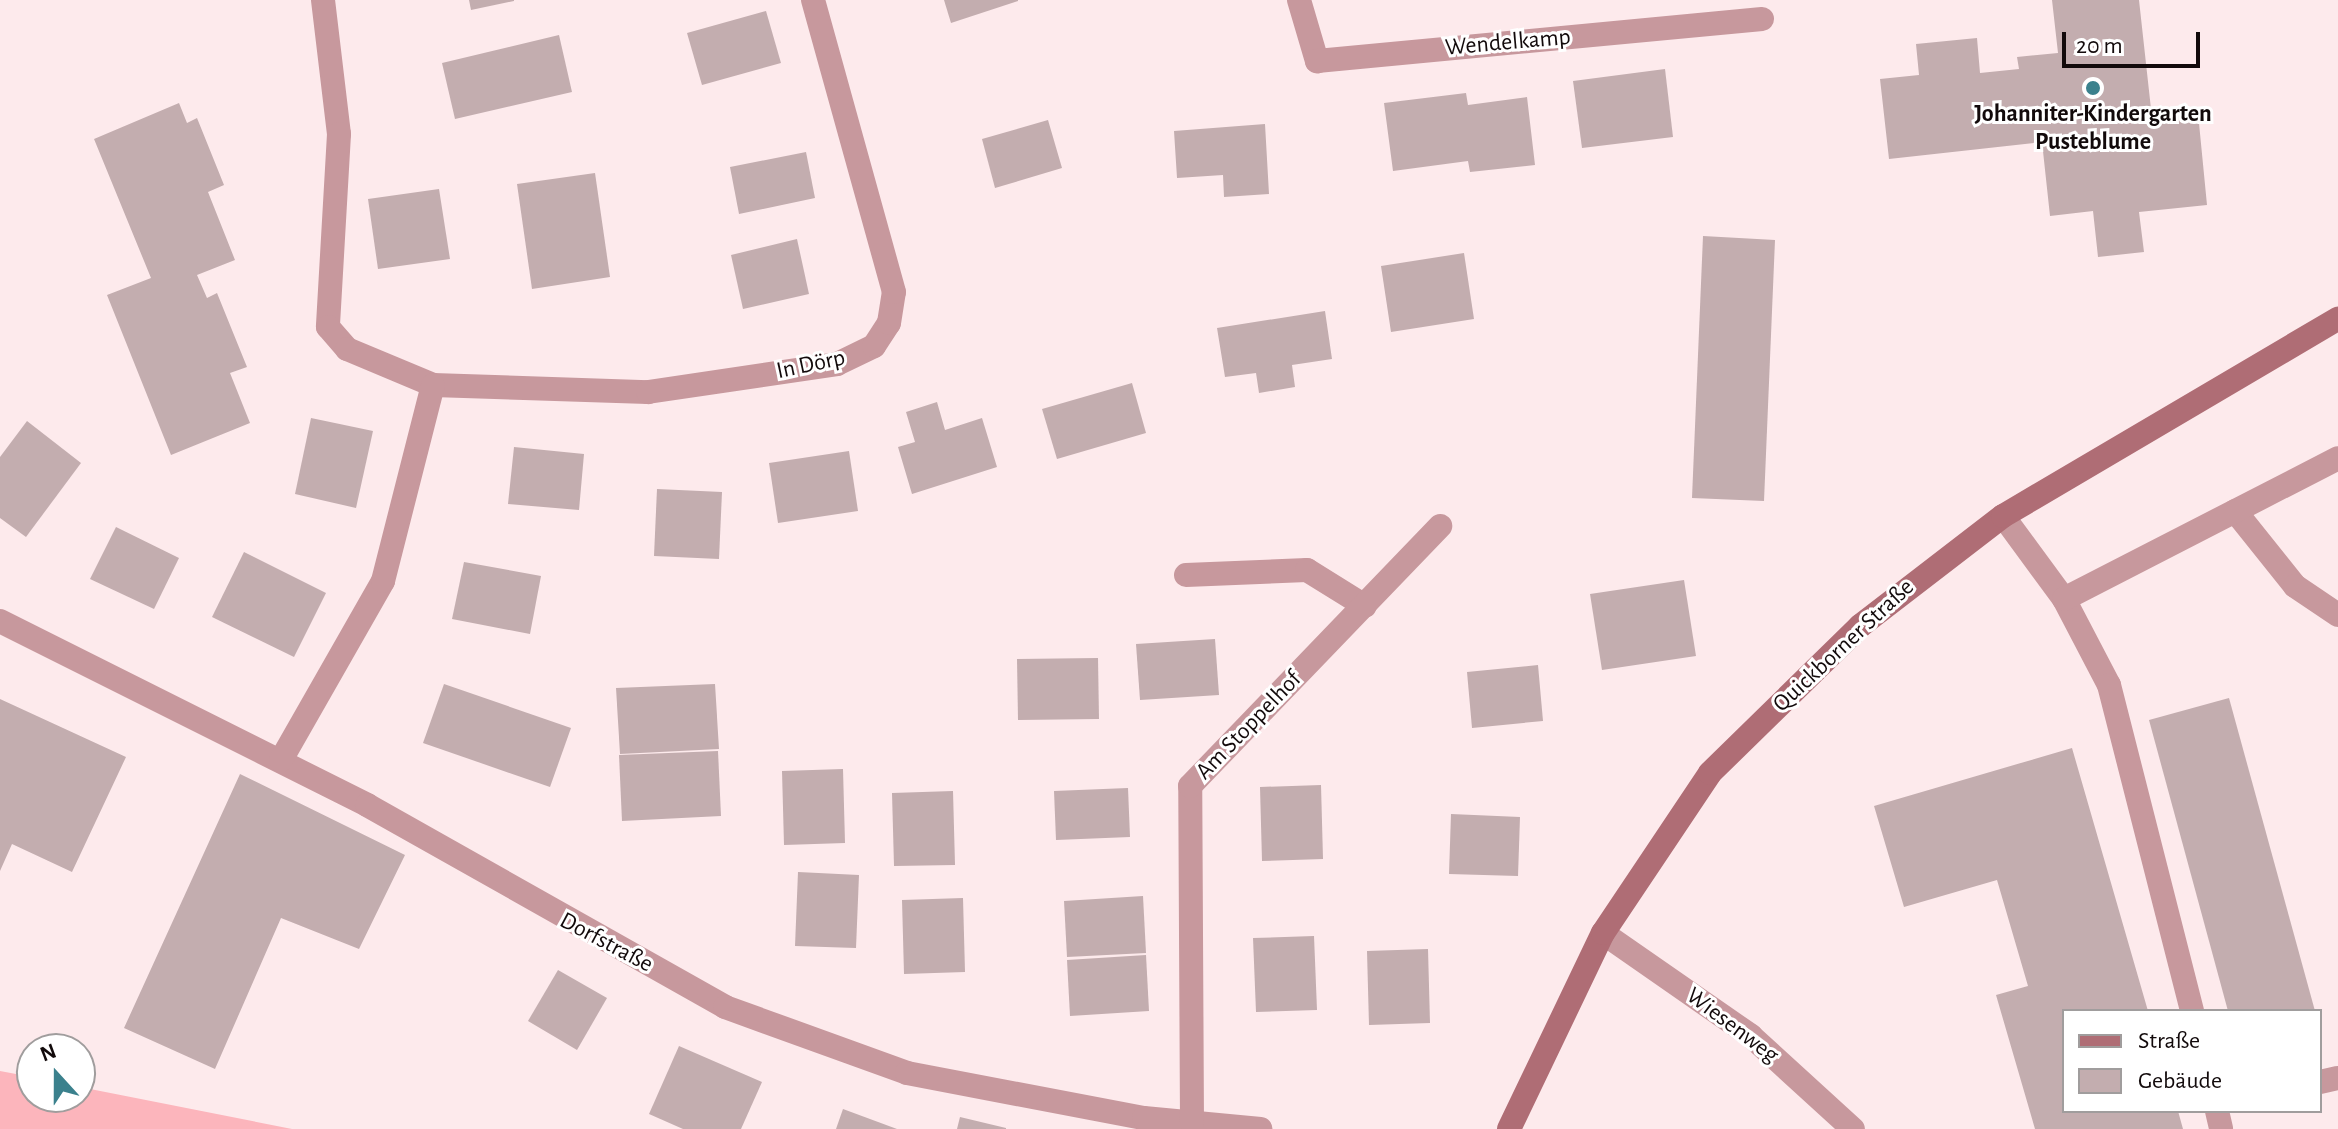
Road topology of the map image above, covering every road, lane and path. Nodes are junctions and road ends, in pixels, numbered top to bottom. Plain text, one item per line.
1 (323, 0) edge
2 (813, 0) edge
3 (1299, 0) edge
4 (1762, 19) dead end
5 (2338, 319) edge
6 (433, 385) junction
7 (2338, 458) edge
8 (2235, 511) junction
9 (2003, 516) junction
10 (1440, 526) dead end
11 (1186, 575) dead end
12 (2064, 599) junction
13 (1365, 606) junction
14 (2338, 615) edge
15 (0, 621) edge
16 (281, 760) junction
17 (1603, 933) junction
18 (2191, 1009) edge
19 (1192, 1123) junction
20 (1260, 1129) edge
21 (1509, 1129) edge
22 (1853, 1129) edge

1 - 6 street, In Dörp
2 - 6 street, In Dörp
3 - 4 street, Wendelkamp
5 - 9 main road, Quickborner Straße
6 - 16 street
7 - 8 street
8 - 12 street
8 - 14 street
9 - 12 street
9 - 17 main road, Quickborner Straße
10 - 13 street, Am Stoppelhof
11 - 13 street
12 - 18 street
13 - 19 street, Am Stoppelhof
15 - 16 street, Dorfstraße
16 - 19 street, Dorfstraße
17 - 21 main road, Quickborner Straße
17 - 22 street, Wiesenweg
19 - 20 street, Dorfstraße

